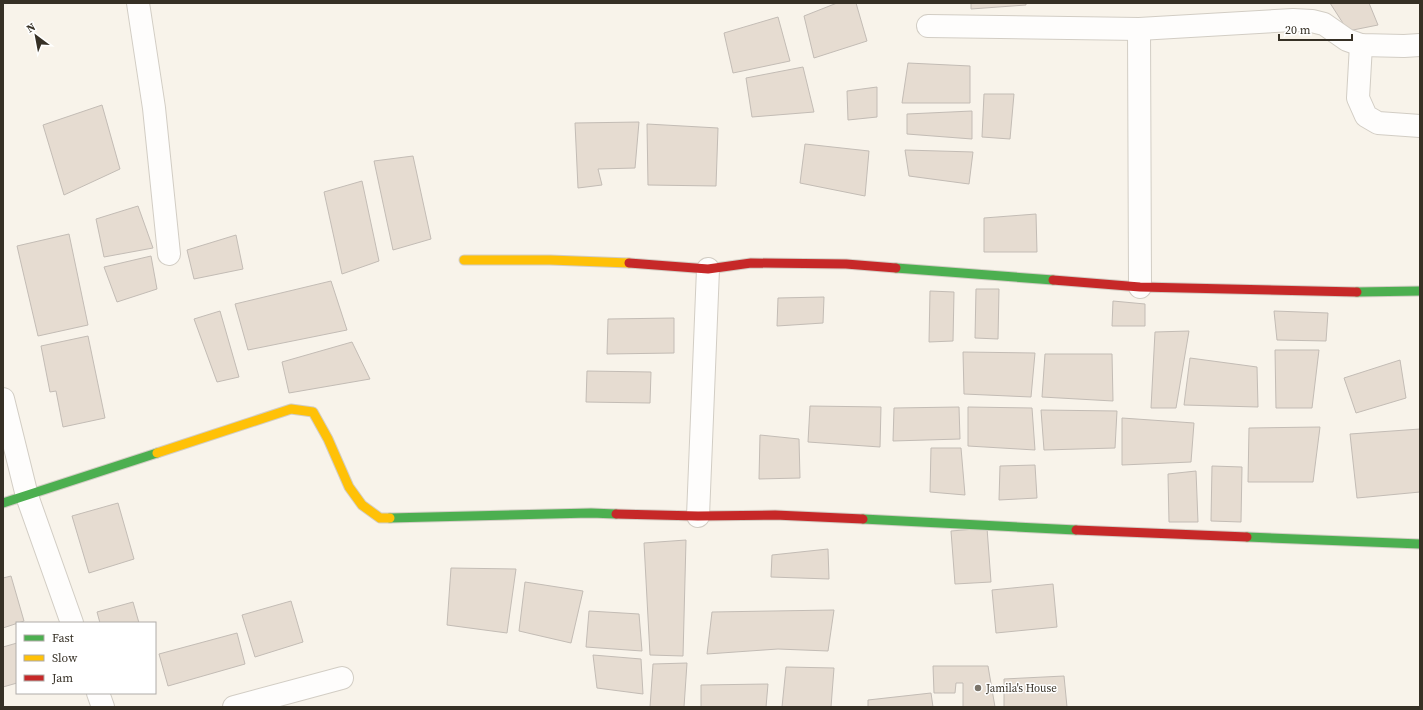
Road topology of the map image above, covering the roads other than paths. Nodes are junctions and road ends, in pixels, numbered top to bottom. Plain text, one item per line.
1 (138, 3) edge
2 (928, 26) dead end
3 (1139, 29) junction
4 (1361, 45) junction
5 (1420, 45) edge
6 (1420, 126) edge
7 (169, 254) dead end
8 (464, 260) dead end
9 (708, 268) junction
10 (1140, 287) junction
11 (1420, 291) edge
12 (3, 399) edge
13 (27, 496) junction
14 (3, 504) edge
15 (698, 516) junction
16 (1420, 544) edge
17 (72, 622) edge
18 (342, 678) dead end
19 (98, 694) edge
20 (103, 707) edge
21 (234, 707) edge

1 - 7 street
2 - 3 street
3 - 4 street
3 - 10 street
4 - 5 street
4 - 6 street
8 - 9 street
9 - 10 street
9 - 15 street
10 - 11 street
12 - 13 street
13 - 14 street
13 - 15 street
13 - 17 street
15 - 16 street
18 - 21 street
19 - 20 street

